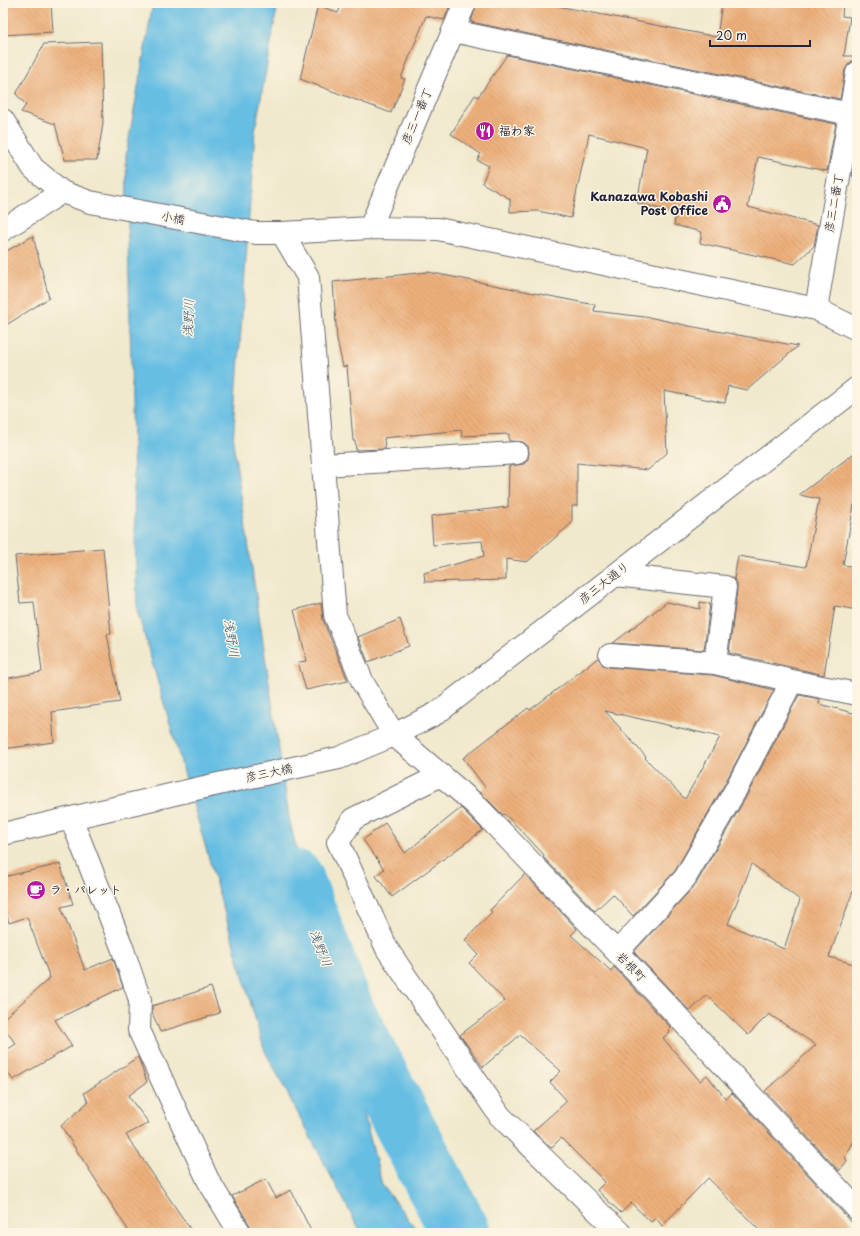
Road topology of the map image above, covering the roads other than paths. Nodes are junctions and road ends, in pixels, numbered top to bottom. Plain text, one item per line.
1 (465, 3) edge
2 (453, 31) junction
3 (857, 73) edge
4 (850, 114) junction
5 (3, 120) edge
6 (62, 192) junction
7 (370, 228) junction
8 (3, 230) edge
9 (282, 233) junction
10 (816, 309) junction
11 (857, 329) edge
12 (857, 388) edge
13 (517, 453) dead end
14 (324, 466) junction
15 (615, 575) junction
16 (610, 656) dead end
17 (715, 663) junction
18 (792, 681) junction
19 (857, 694) edge
20 (394, 735) junction
21 (339, 758) joint
22 (441, 775) junction
23 (71, 818) junction
24 (3, 834) edge
25 (617, 952) junction
26 (857, 1209) edge
27 (240, 1233) edge
28 (620, 1233) edge

1 - 2 street, 彦三一番丁
2 - 4 street
2 - 7 street, 彦三一番丁
3 - 4 street, 彦三二番丁
4 - 10 street, 彦三二番丁
5 - 6 street, 小橋
6 - 8 street
6 - 9 street, 小橋
7 - 9 street, 小橋
7 - 10 street, 小橋
9 - 14 street, 岩根町
10 - 11 street, 小橋
12 - 15 street, 彦三大通り
13 - 14 street
14 - 20 street, 岩根町
15 - 17 street
15 - 20 street, 彦三大通り
16 - 17 street
17 - 18 street
18 - 19 street
18 - 25 street
20 - 21 street, 彦三大通り
20 - 22 street, 岩根町
21 - 23 street, 彦三大橋
22 - 25 street, 岩根町
22 - 28 street
23 - 24 street, 彦三大橋
23 - 27 street
25 - 26 street, 岩根町

